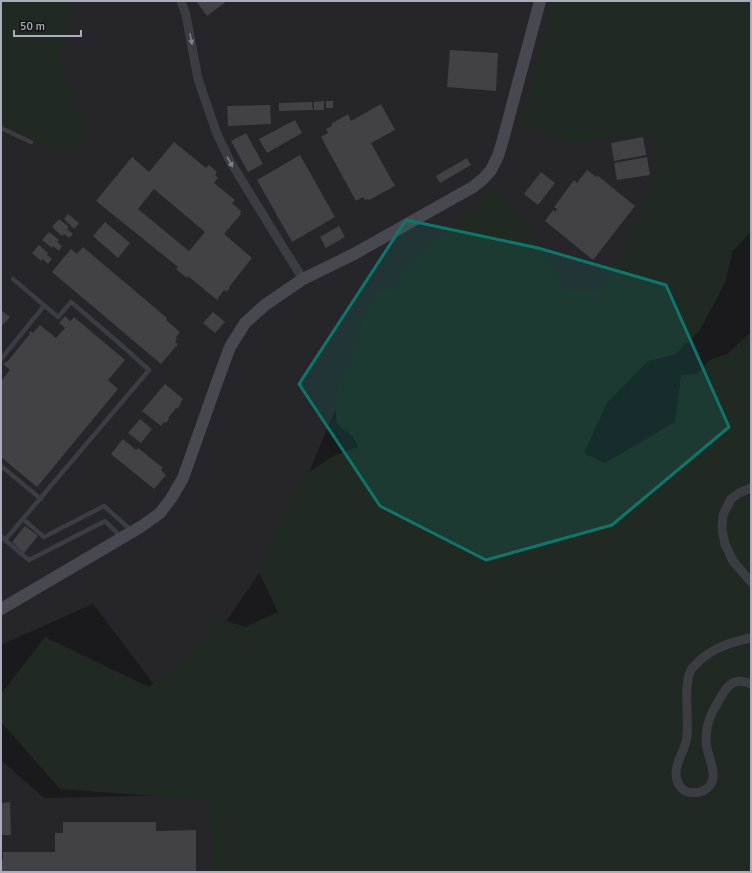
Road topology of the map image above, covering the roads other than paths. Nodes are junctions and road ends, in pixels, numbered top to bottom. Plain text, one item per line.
1 (180, 1) edge
2 (540, 1) edge
3 (1, 128) edge
4 (31, 142) dead end
5 (13, 279) dead end
6 (303, 279) junction
7 (44, 306) junction
8 (1, 359) edge
9 (1, 466) edge
10 (751, 488) edge
11 (40, 499) junction
12 (23, 519) junction
13 (128, 535) junction
14 (1, 536) edge
15 (6, 540) junction
16 (751, 582) edge
17 (1, 609) edge
18 (751, 638) edge
19 (751, 684) edge

1 -> 6 street
2 - 6 street
3 - 4 lane
5 - 7 lane
6 - 13 street
7 - 8 lane
7 - 11 lane
9 - 11 lane
10 - 16 street
11 - 12 lane
12 - 13 lane
12 - 15 lane
13 - 15 lane
13 - 17 street
14 - 15 lane
18 - 19 street

